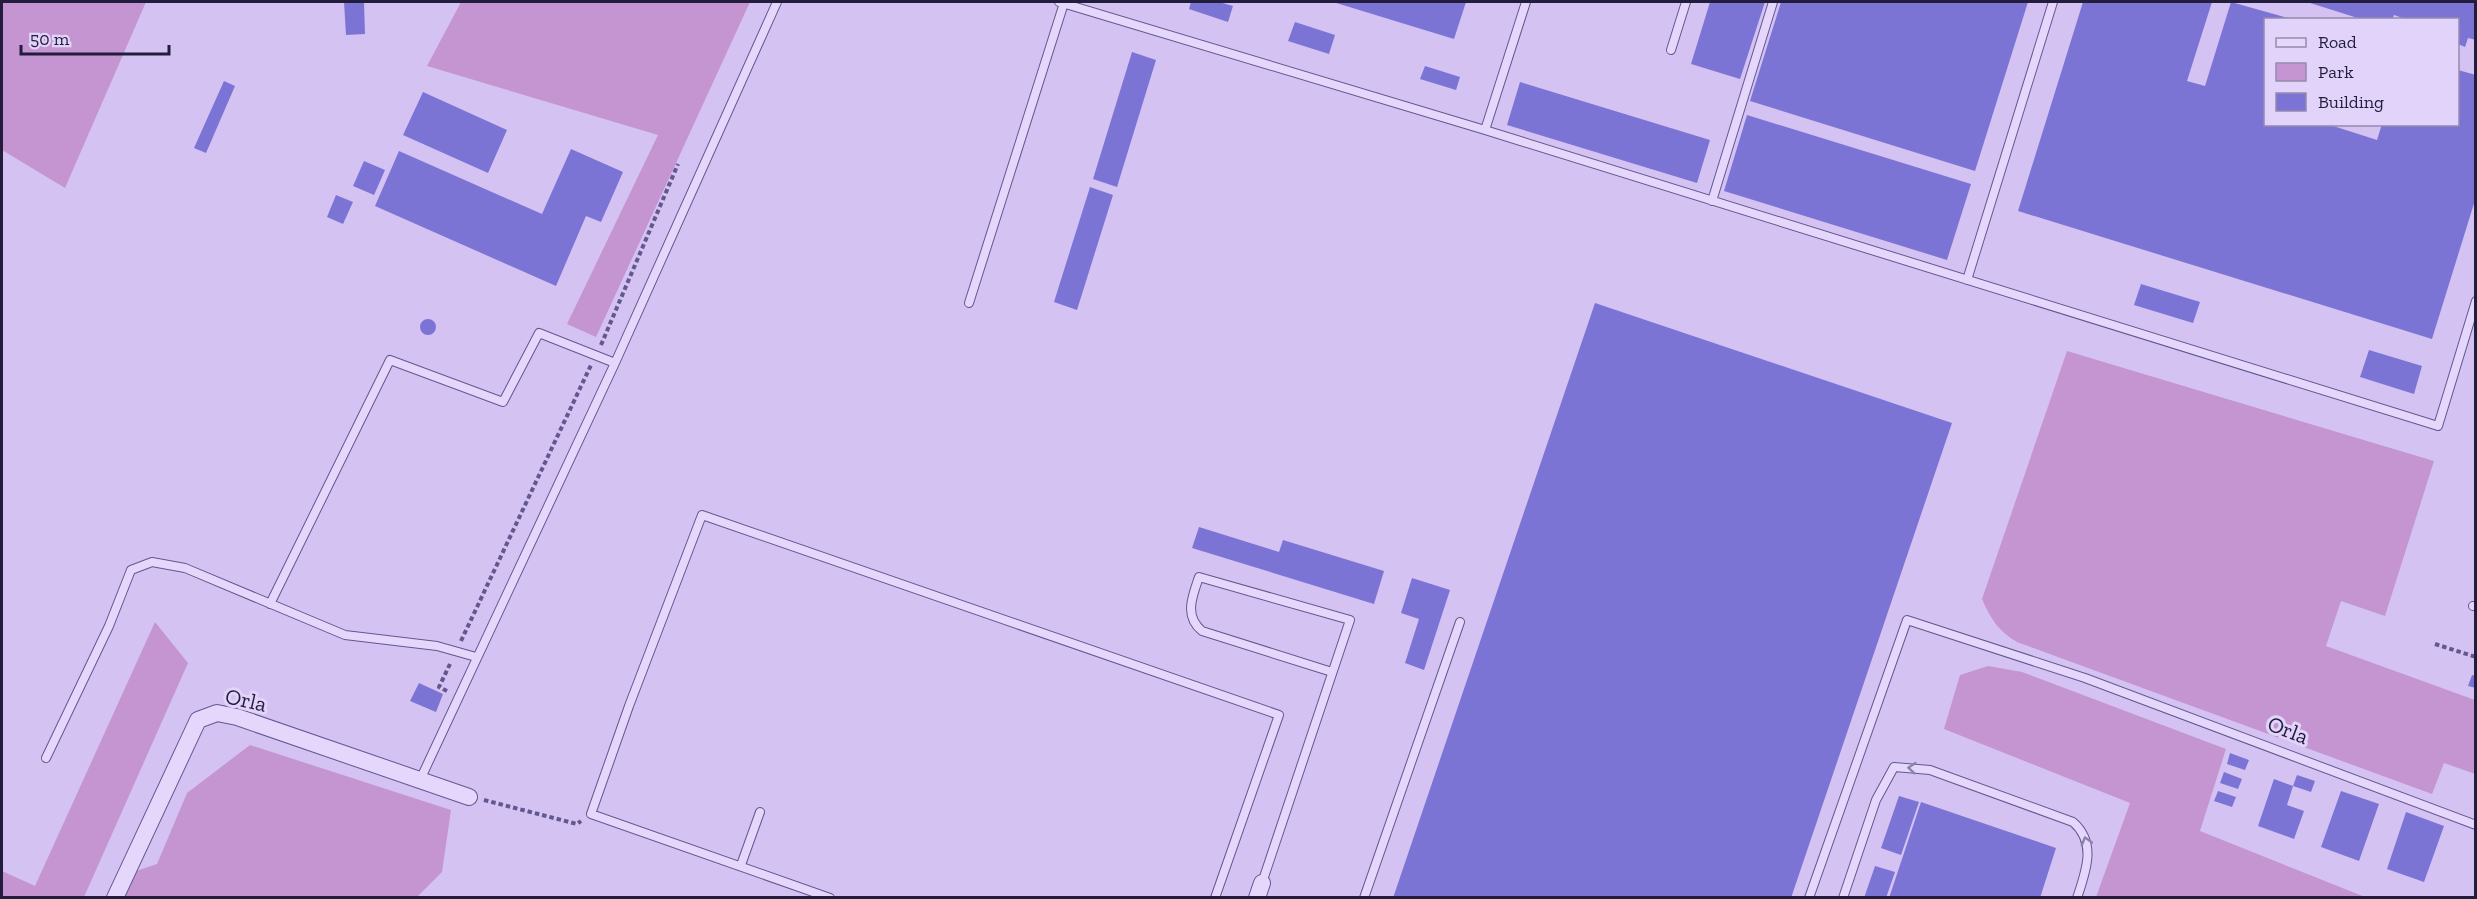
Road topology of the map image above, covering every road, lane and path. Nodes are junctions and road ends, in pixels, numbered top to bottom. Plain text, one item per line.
1 (777, 2) edge
2 (1062, 2) edge
3 (1526, 2) edge
4 (1686, 2) edge
5 (1773, 2) edge
6 (2054, 2) edge
7 (1671, 50) dead end
8 (1485, 130) junction
9 (678, 164) dead end
10 (1712, 201) junction
11 (1967, 280) junction
12 (2475, 301) edge
13 (969, 303) dead end
14 (596, 356) junction
15 (615, 363) junction
16 (270, 604) junction
17 (1460, 622) dead end
18 (2435, 644) dead end
19 (457, 650) junction
20 (476, 657) junction
21 (2475, 657) edge
22 (1332, 672) junction
23 (457, 696) junction
24 (46, 758) dead end
25 (420, 780) junction
26 (470, 797) joint
27 (760, 812) dead end
28 (591, 814) junction
29 (2475, 825) edge
30 (741, 865) junction
31 (1259, 890) edge
32 (115, 897) edge
33 (830, 897) edge
34 (1215, 897) edge
35 (1364, 897) edge
36 (1809, 897) edge
37 (1843, 897) edge
38 (2077, 897) edge

1 - 15 lane
2 - 8 lane
2 - 13 lane
3 - 8 lane
4 - 7 lane
5 - 10 lane
6 - 11 lane
8 - 10 lane
9 - 14 path
10 - 11 lane
11 - 12 lane
14 - 15 lane
14 - 16 lane
14 - 19 path
15 - 20 lane
16 - 19 lane
16 - 24 lane
17 - 35 lane
18 - 21 path
19 - 20 lane
19 - 23 path
20 - 23 lane
22 - 22 lane
22 - 31 lane
23 - 25 lane
25 - 26 street, Orla
25 - 32 street, Orla
26 - 28 path
27 - 30 lane
28 - 30 lane
28 - 34 lane
29 - 36 lane, Orla
30 - 33 lane
38 -> 37 lane

